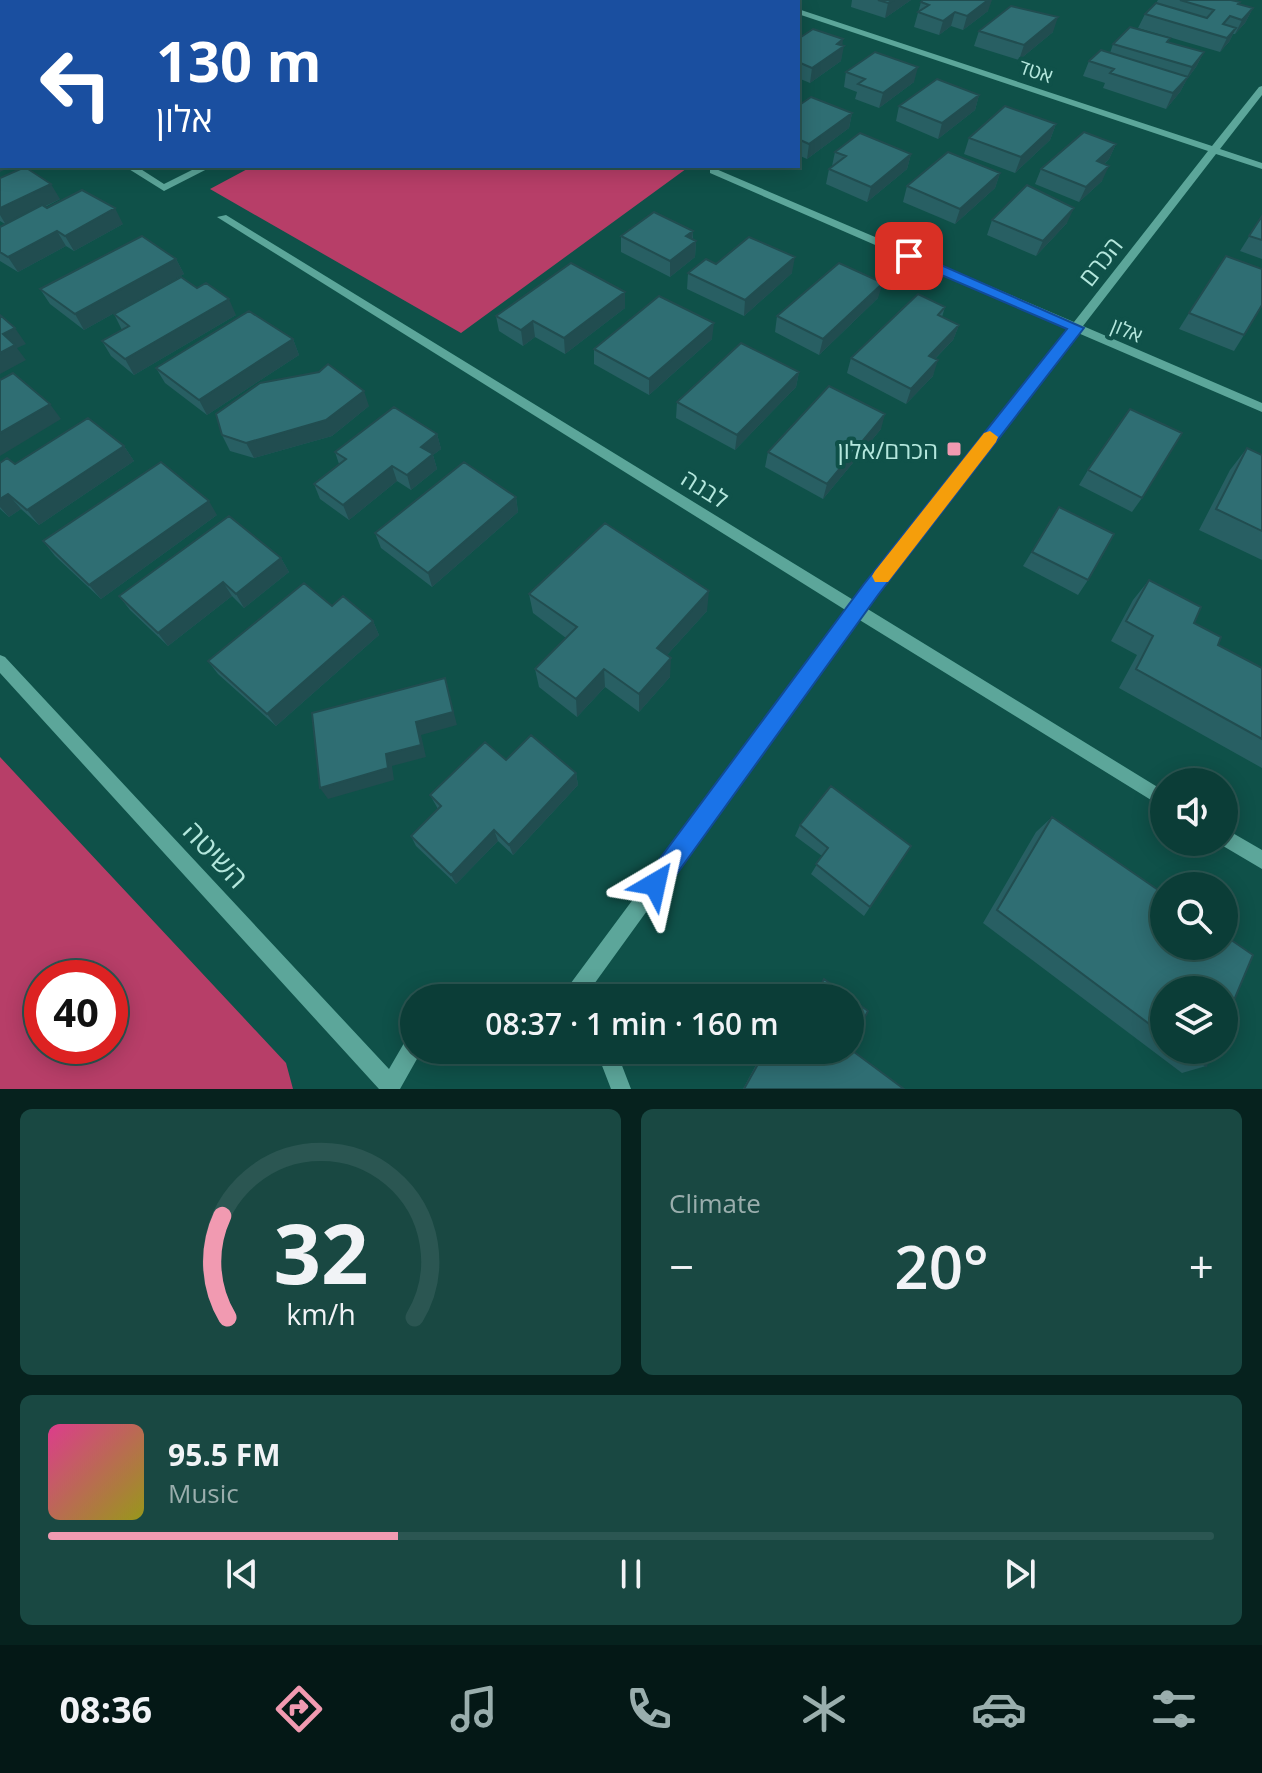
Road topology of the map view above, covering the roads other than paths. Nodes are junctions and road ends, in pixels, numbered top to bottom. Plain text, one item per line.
1 (800, 12) edge
2 (1262, 89) edge
3 (1214, 150) junction
4 (1262, 166) edge
5 (132, 168) edge
6 (204, 168) edge
7 (713, 171) dead end
8 (222, 217) dead end
9 (1076, 328) junction
10 (1262, 408) edge
11 (857, 610) junction
12 (0, 662) edge
13 (1150, 791) edge
14 (1238, 845) edge
15 (1262, 860) edge
16 (582, 984) edge
17 (403, 1064) edge
18 (611, 1064) edge
19 (390, 1087) edge
20 (621, 1089) edge

1 - 3 street, אטד
2 - 3 street, הכרם
3 - 4 street, אטד
3 - 9 street, הכרם
5 - 6 street
7 - 9 street, אלון
8 - 11 street, לבנה
9 - 10 street, אלון
9 - 11 street, הכרם
11 - 13 street, לבנה
11 - 16 street, הכרם
12 - 19 street, השיטה
14 - 15 street
17 - 19 street
18 - 20 street

